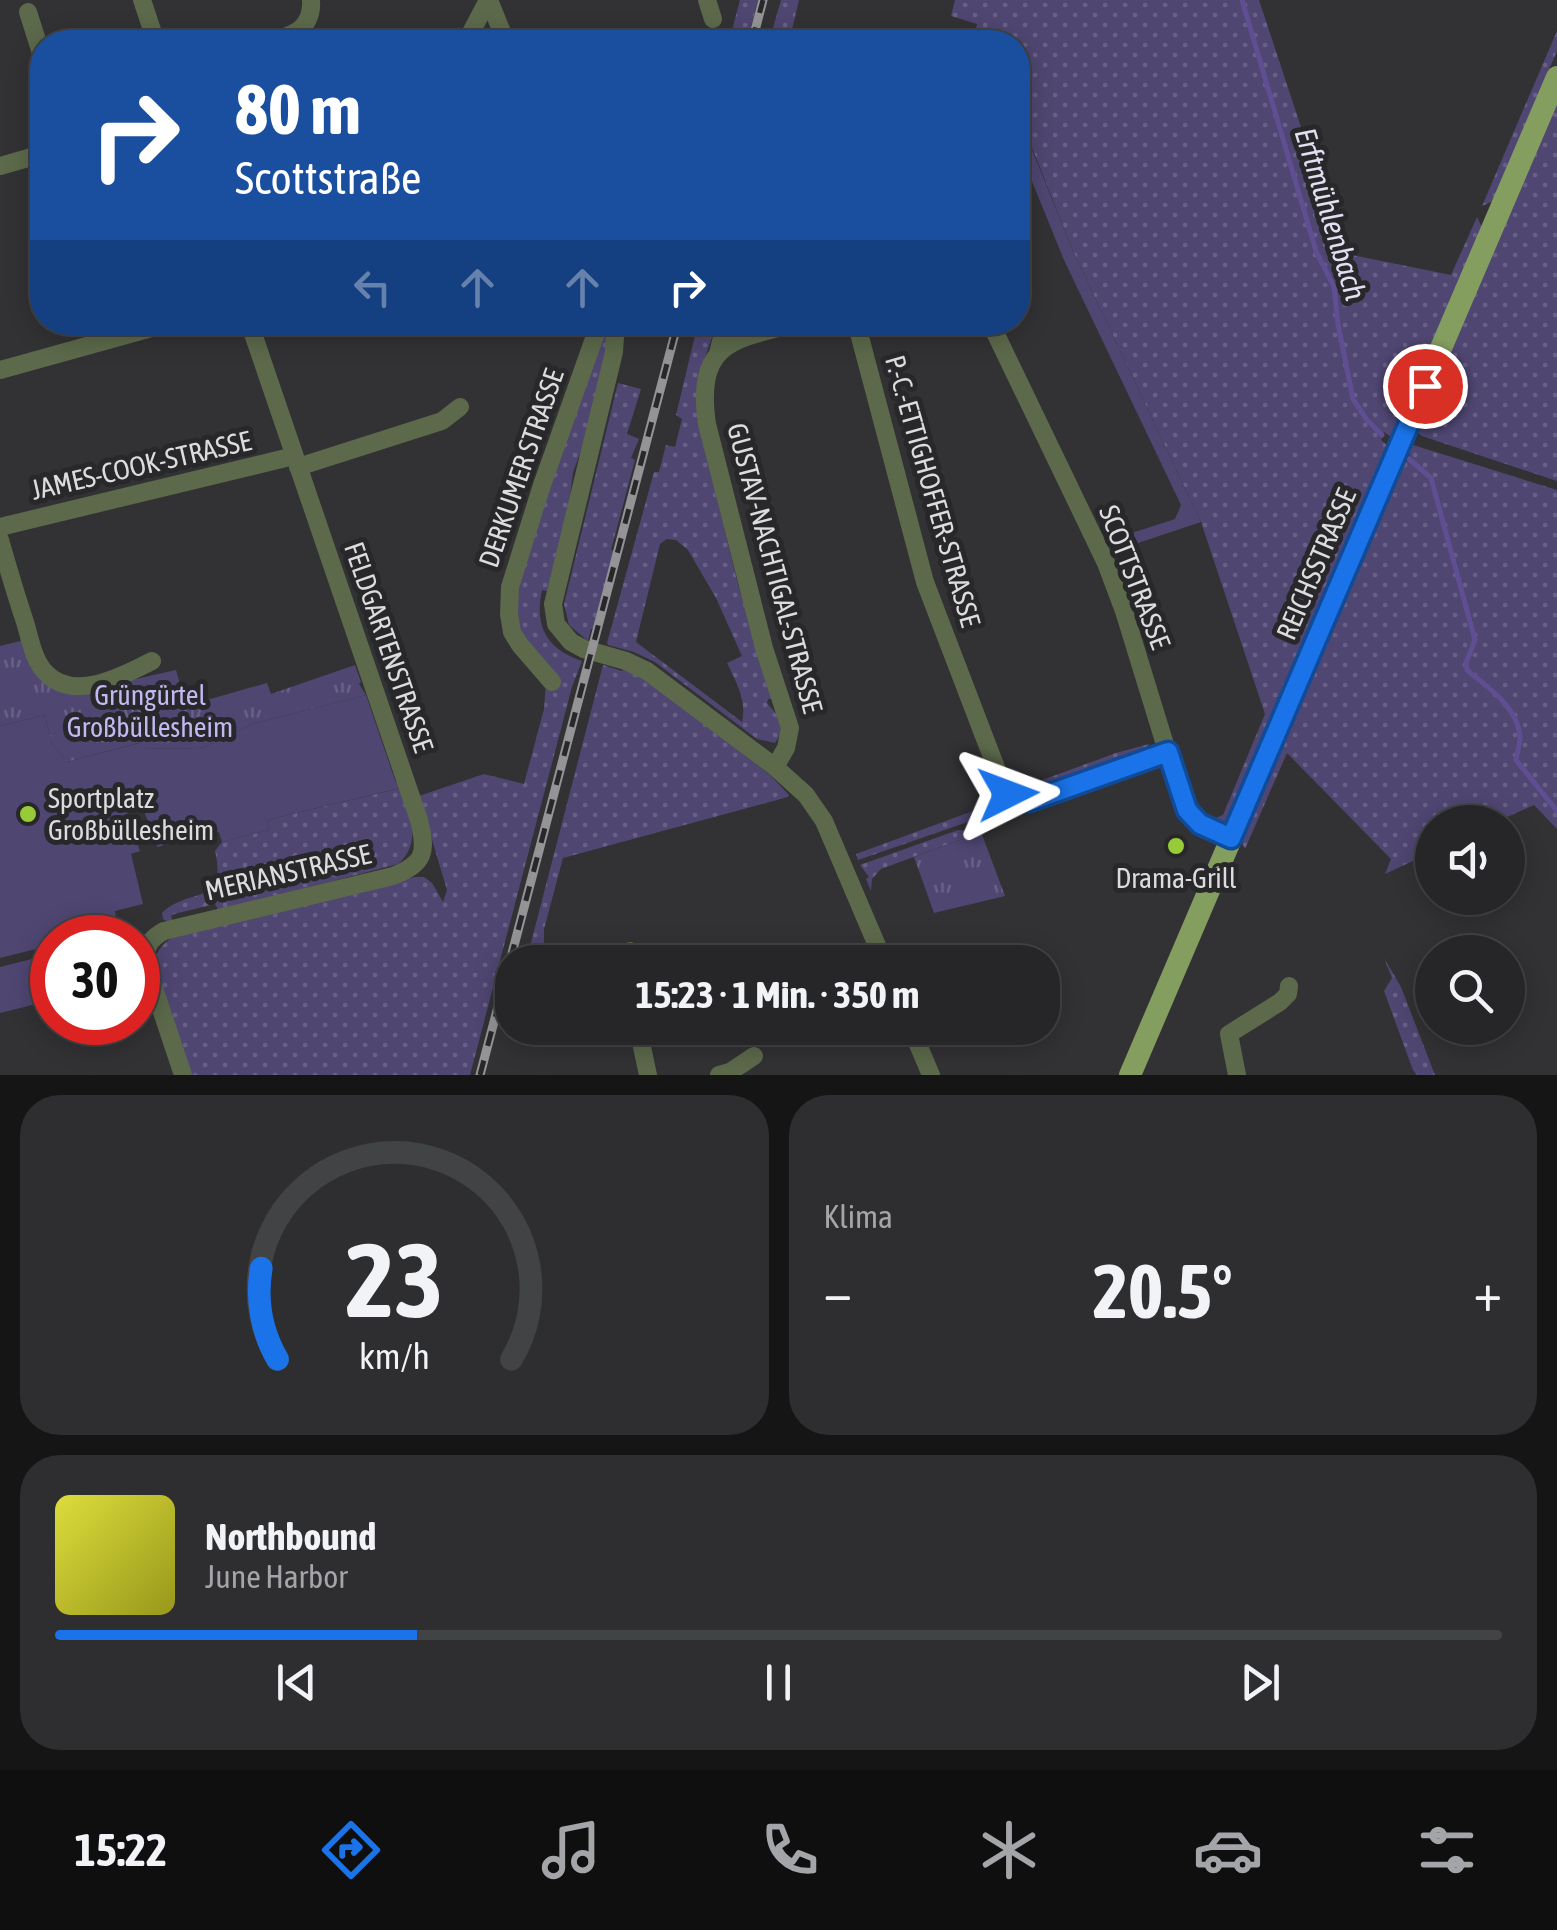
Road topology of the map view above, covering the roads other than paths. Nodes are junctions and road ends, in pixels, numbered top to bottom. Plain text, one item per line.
1 (142, 0) edge
2 (311, 0) edge
3 (489, 0) edge
4 (707, 0) edge
5 (28, 12) dead end
6 (713, 19) dead end
7 (34, 30) edge
8 (152, 30) edge
9 (300, 30) edge
10 (473, 30) edge
11 (501, 30) edge
12 (1557, 77) edge
13 (30, 157) edge
14 (0, 166) edge
15 (107, 335) edge
16 (254, 335) edge
17 (595, 335) edge
18 (616, 335) edge
19 (723, 335) edge
20 (750, 335) edge
21 (859, 335) edge
22 (996, 335) edge
23 (718, 354) junction
24 (0, 370) edge
25 (460, 407) dead end
26 (296, 462) junction
27 (0, 527) edge
28 (0, 540) edge
29 (152, 661) dead end
30 (552, 682) dead end
31 (1168, 752) junction
32 (775, 767) junction
33 (1231, 838) junction
34 (424, 847) joint
35 (877, 945) edge
36 (1289, 986) dead end
37 (642, 1045) edge
38 (918, 1045) edge
39 (754, 1056) dead end
40 (182, 1075) edge
41 (648, 1075) edge
42 (719, 1075) edge
43 (931, 1075) edge
44 (1130, 1075) edge
45 (1237, 1075) edge

1 - 8 street
2 - 9 street
3 - 10 street
3 - 11 street
4 - 6 street
5 - 7 street
12 - 33 main road, REICHSSTRASSE
13 - 14 street
15 - 24 street
16 - 26 street, FELDGARTENSTRASSE
17 - 30 street, DERKUMER STRASSE
18 - 32 street
19 - 23 street
20 - 23 street
21 - 31 street, P.-C.-ETTIGHOFFER-STRASSE
22 - 31 street, SCOTTSTRASSE
23 - 32 street, GUSTAV-NACHTIGAL-STRASSE
25 - 26 street
26 - 27 street, JAMES-COOK-STRASSE
26 - 34 street, FELDGARTENSTRASSE
28 - 29 street
31 - 33 street, SCOTTSTRASSE
32 - 35 street
33 - 44 main road, REICHSSTRASSE
34 - 40 street, MERIANSTRASSE
36 - 45 street
37 - 41 street
38 - 43 street
39 - 42 street

